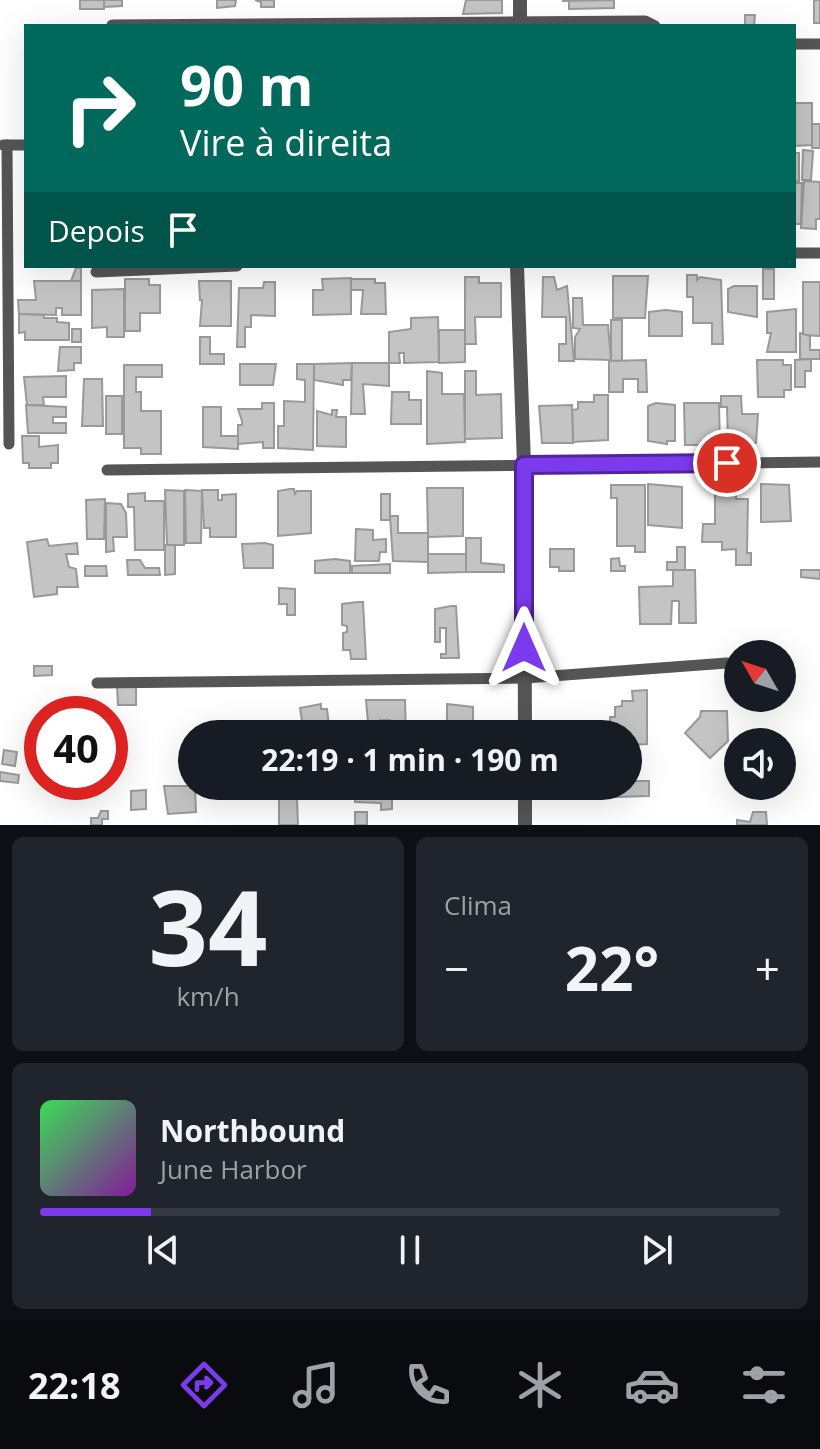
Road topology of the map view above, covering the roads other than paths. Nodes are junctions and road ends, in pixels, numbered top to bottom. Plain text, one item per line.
1 (520, 0) edge
2 (520, 24) edge
3 (551, 24) edge
4 (651, 24) edge
5 (796, 44) edge
6 (820, 44) edge
7 (4, 145) edge
8 (796, 253) edge
9 (820, 253) edge
10 (190, 268) edge
11 (517, 268) edge
12 (96, 272) dead end
13 (9, 444) dead end
14 (820, 462) edge
15 (524, 465) junction
16 (107, 470) dead end
17 (724, 663) edge
18 (525, 678) junction
19 (97, 683) dead end
20 (525, 720) edge
21 (525, 800) edge
22 (525, 825) edge

1 - 2 street
3 - 4 street
5 - 6 street
7 - 13 street
8 - 9 street
10 - 12 street
11 - 15 street
14 - 15 street
15 - 16 street
15 - 18 street
17 - 18 street
18 - 19 street
18 - 20 street
21 - 22 street

